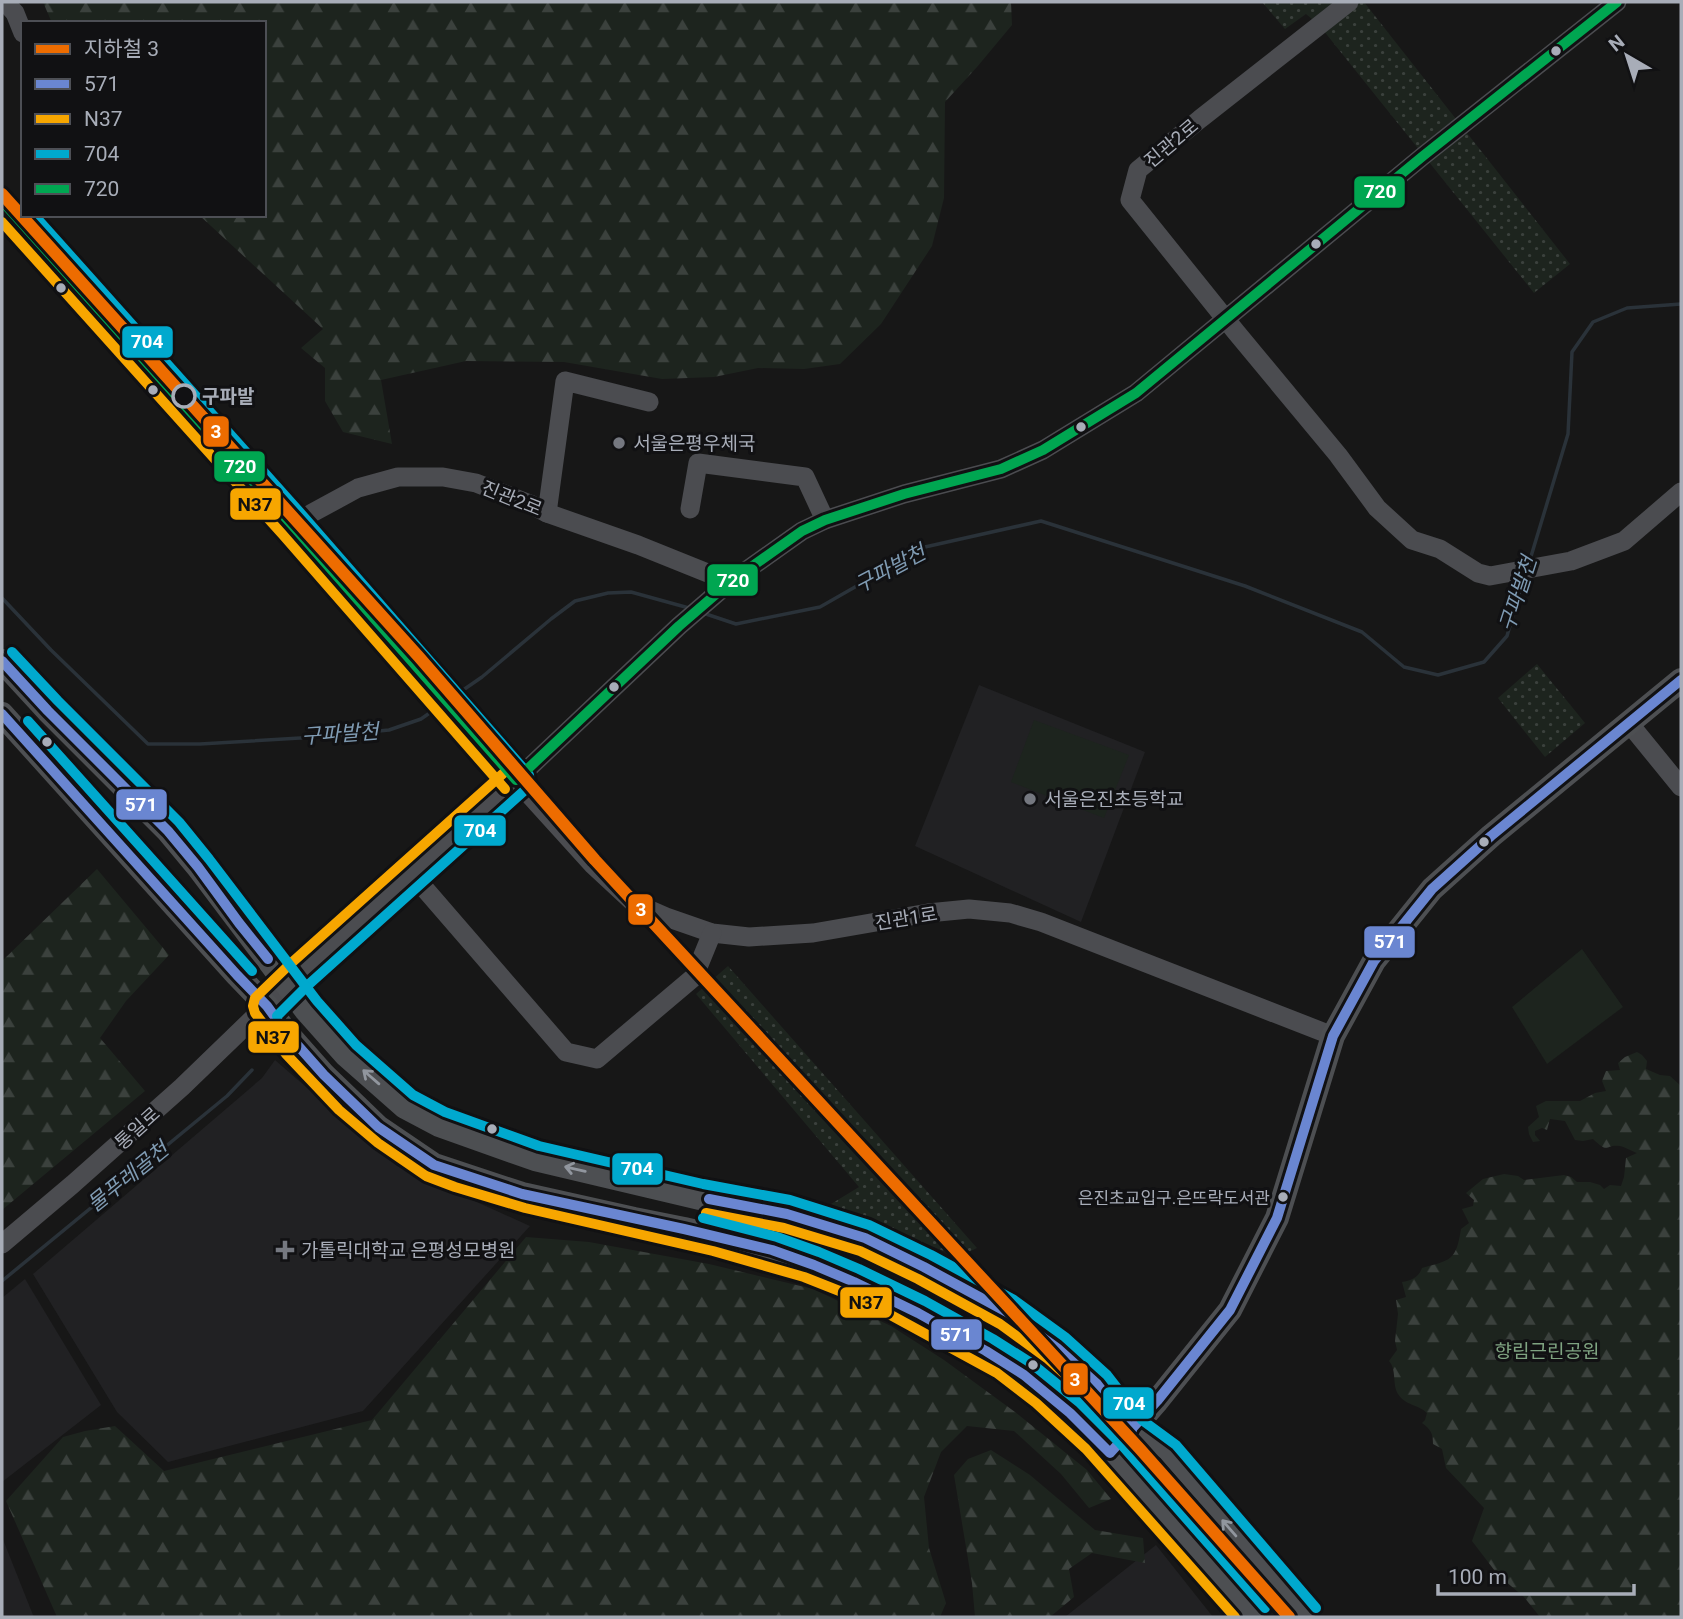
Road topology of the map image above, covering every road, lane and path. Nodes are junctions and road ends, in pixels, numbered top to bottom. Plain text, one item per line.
1 (5, 2) edge
2 (1349, 2) edge
3 (1617, 2) edge
4 (21, 28) edge
5 (2, 201) edge
6 (1226, 319) junction
7 (649, 402) dead end
8 (1681, 492) edge
9 (690, 509) dead end
10 (547, 513) junction
11 (825, 520) junction
12 (293, 526) junction
13 (723, 589) junction
14 (2, 661) edge
15 (1681, 680) edge
16 (2, 714) edge
17 (1628, 722) junction
18 (516, 780) junction
19 (1681, 787) edge
20 (412, 874) junction
21 (712, 933) junction
22 (287, 986) junction
23 (267, 1006) junction
24 (1334, 1036) junction
25 (2, 1244) edge
26 (1132, 1430) junction
27 (1110, 1452) junction
28 (1254, 1617) edge
29 (1305, 1617) edge

1 - 4 street
2 - 6 street, 진관2로
3 - 6 street
5 - 12 street
6 - 8 street
6 - 11 street
7 - 10 street
9 - 11 street
10 - 12 street, 진관2로
10 - 13 street, 진관2로
11 - 13 street
12 - 18 street
13 - 18 street
14 - 22 main road
15 - 17 main road
16 - 23 main road
17 - 19 street
17 - 24 main road
18 - 20 street
18 - 21 street, 진관1로
20 - 21 street
20 - 22 street
21 - 24 street, 진관1로
22 - 23 street
26 -> 22 main road
23 - 25 street, 통일로
23 - 27 main road
24 - 26 main road
26 - 27 main road
29 -> 26 main road
27 - 28 main road

